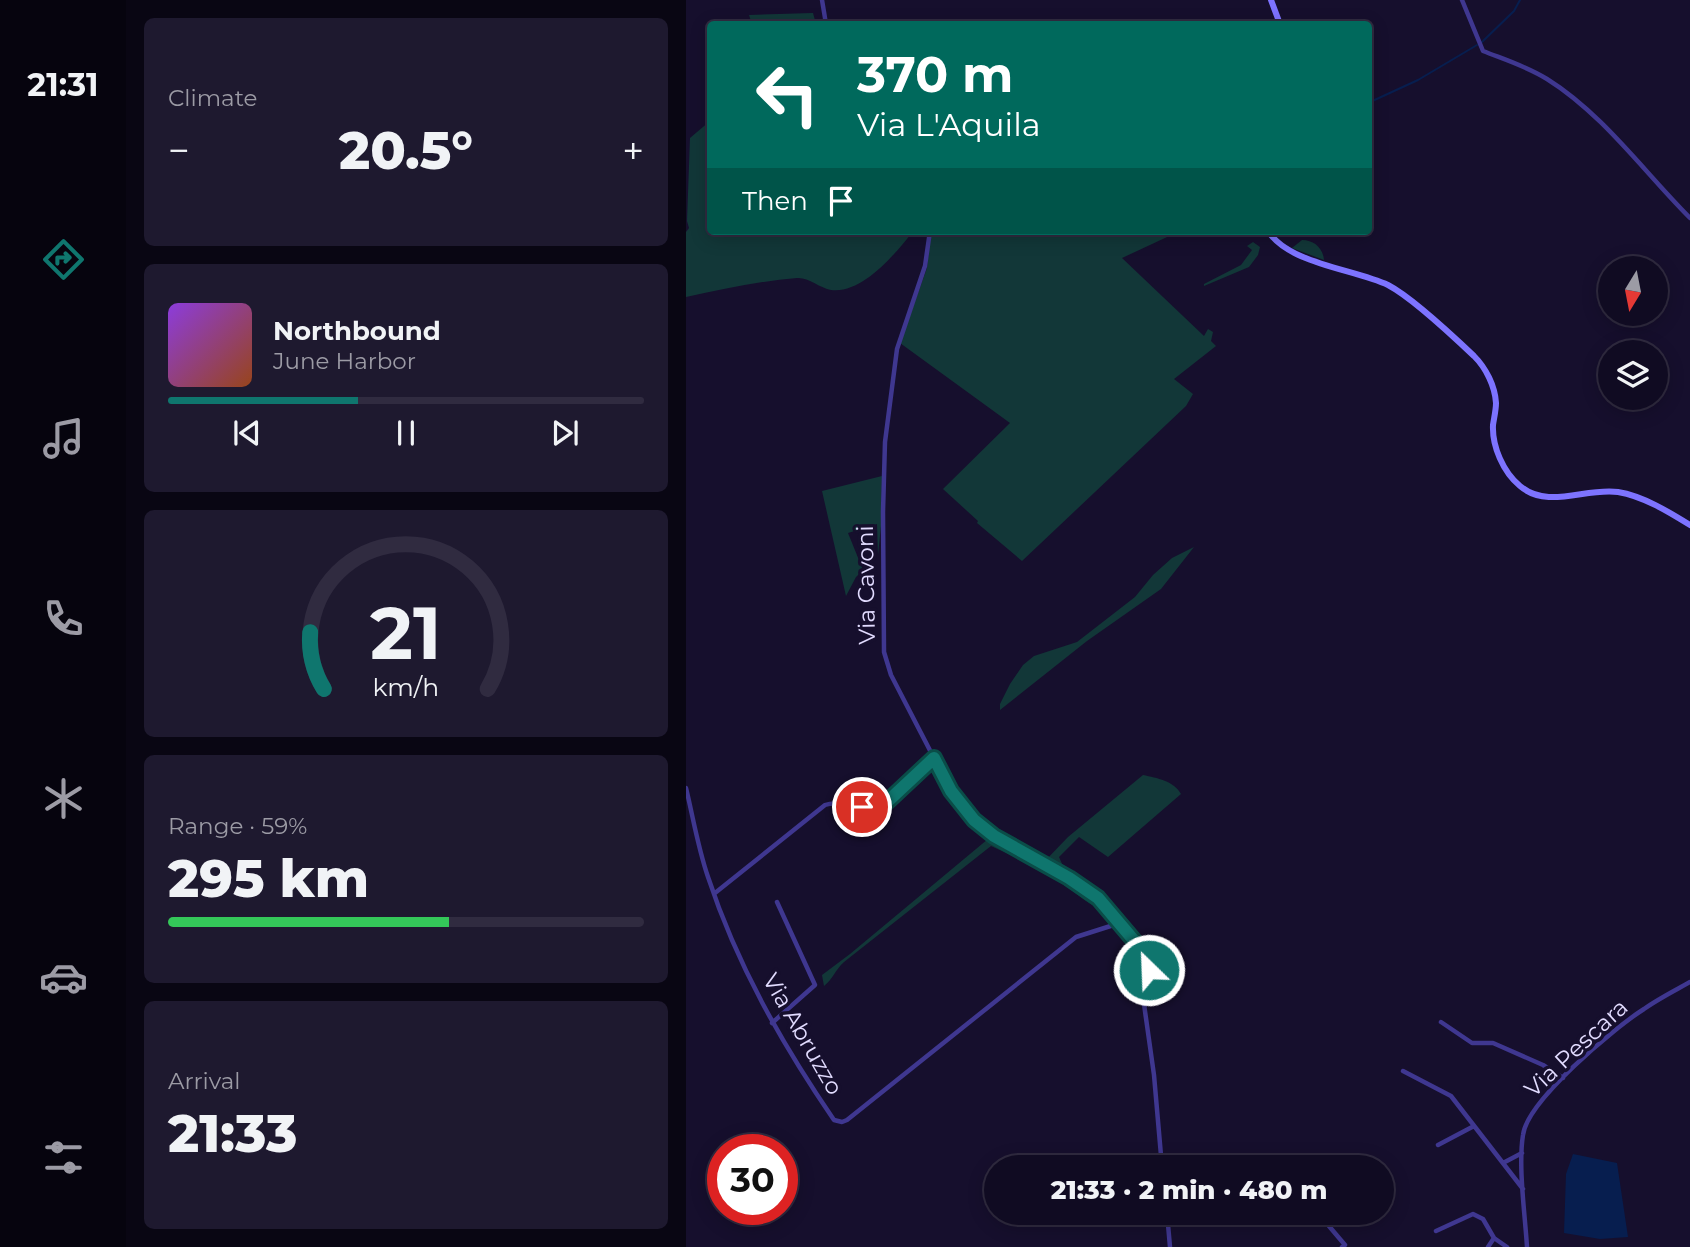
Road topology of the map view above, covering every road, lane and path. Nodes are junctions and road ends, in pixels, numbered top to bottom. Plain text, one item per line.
1 (822, 0) edge
2 (1271, 0) edge
3 (1462, 0) edge
4 (826, 21) edge
5 (1279, 21) edge
6 (1690, 218) edge
7 (929, 235) edge
8 (1272, 235) edge
9 (1690, 526) edge
10 (934, 758) junction
11 (686, 788) edge
12 (715, 893) junction
13 (776, 902) dead end
14 (1121, 923) junction
15 (1690, 982) edge
16 (1441, 1022) dead end
17 (772, 1023) junction
18 (1402, 1071) dead end
19 (1563, 1078) junction
20 (1474, 1126) junction
21 (1438, 1145) dead end
22 (1522, 1153) junction
23 (1161, 1155) edge
24 (1503, 1163) junction
25 (1524, 1190) junction
26 (1168, 1225) edge
27 (1328, 1225) edge
28 (1436, 1231) dead end
29 (1494, 1238) junction
30 (1170, 1247) edge
31 (1342, 1247) edge
32 (1488, 1247) edge
33 (1507, 1247) edge
34 (1527, 1247) edge

1 - 4 street
2 - 5 main road
3 - 6 street
7 - 10 street, Via Cavoni
8 - 9 main road
10 - 12 street
10 - 14 street, Via Cavoni
11 - 12 street, Via Abruzzo
12 - 17 street, Via Abruzzo
13 - 17 street
14 - 17 street, Via Abruzzo
14 - 23 street, Via Cavoni
15 - 19 street, Via Pescara
16 - 19 street
18 - 20 street
19 - 22 street, Via Pescara
20 - 21 street
20 - 24 street
22 - 24 street
22 - 25 street, Via Pescara
24 - 25 street
25 - 34 street, Via Pescara
26 - 30 street
27 - 31 street
28 - 29 street
29 - 32 street
29 - 33 street

